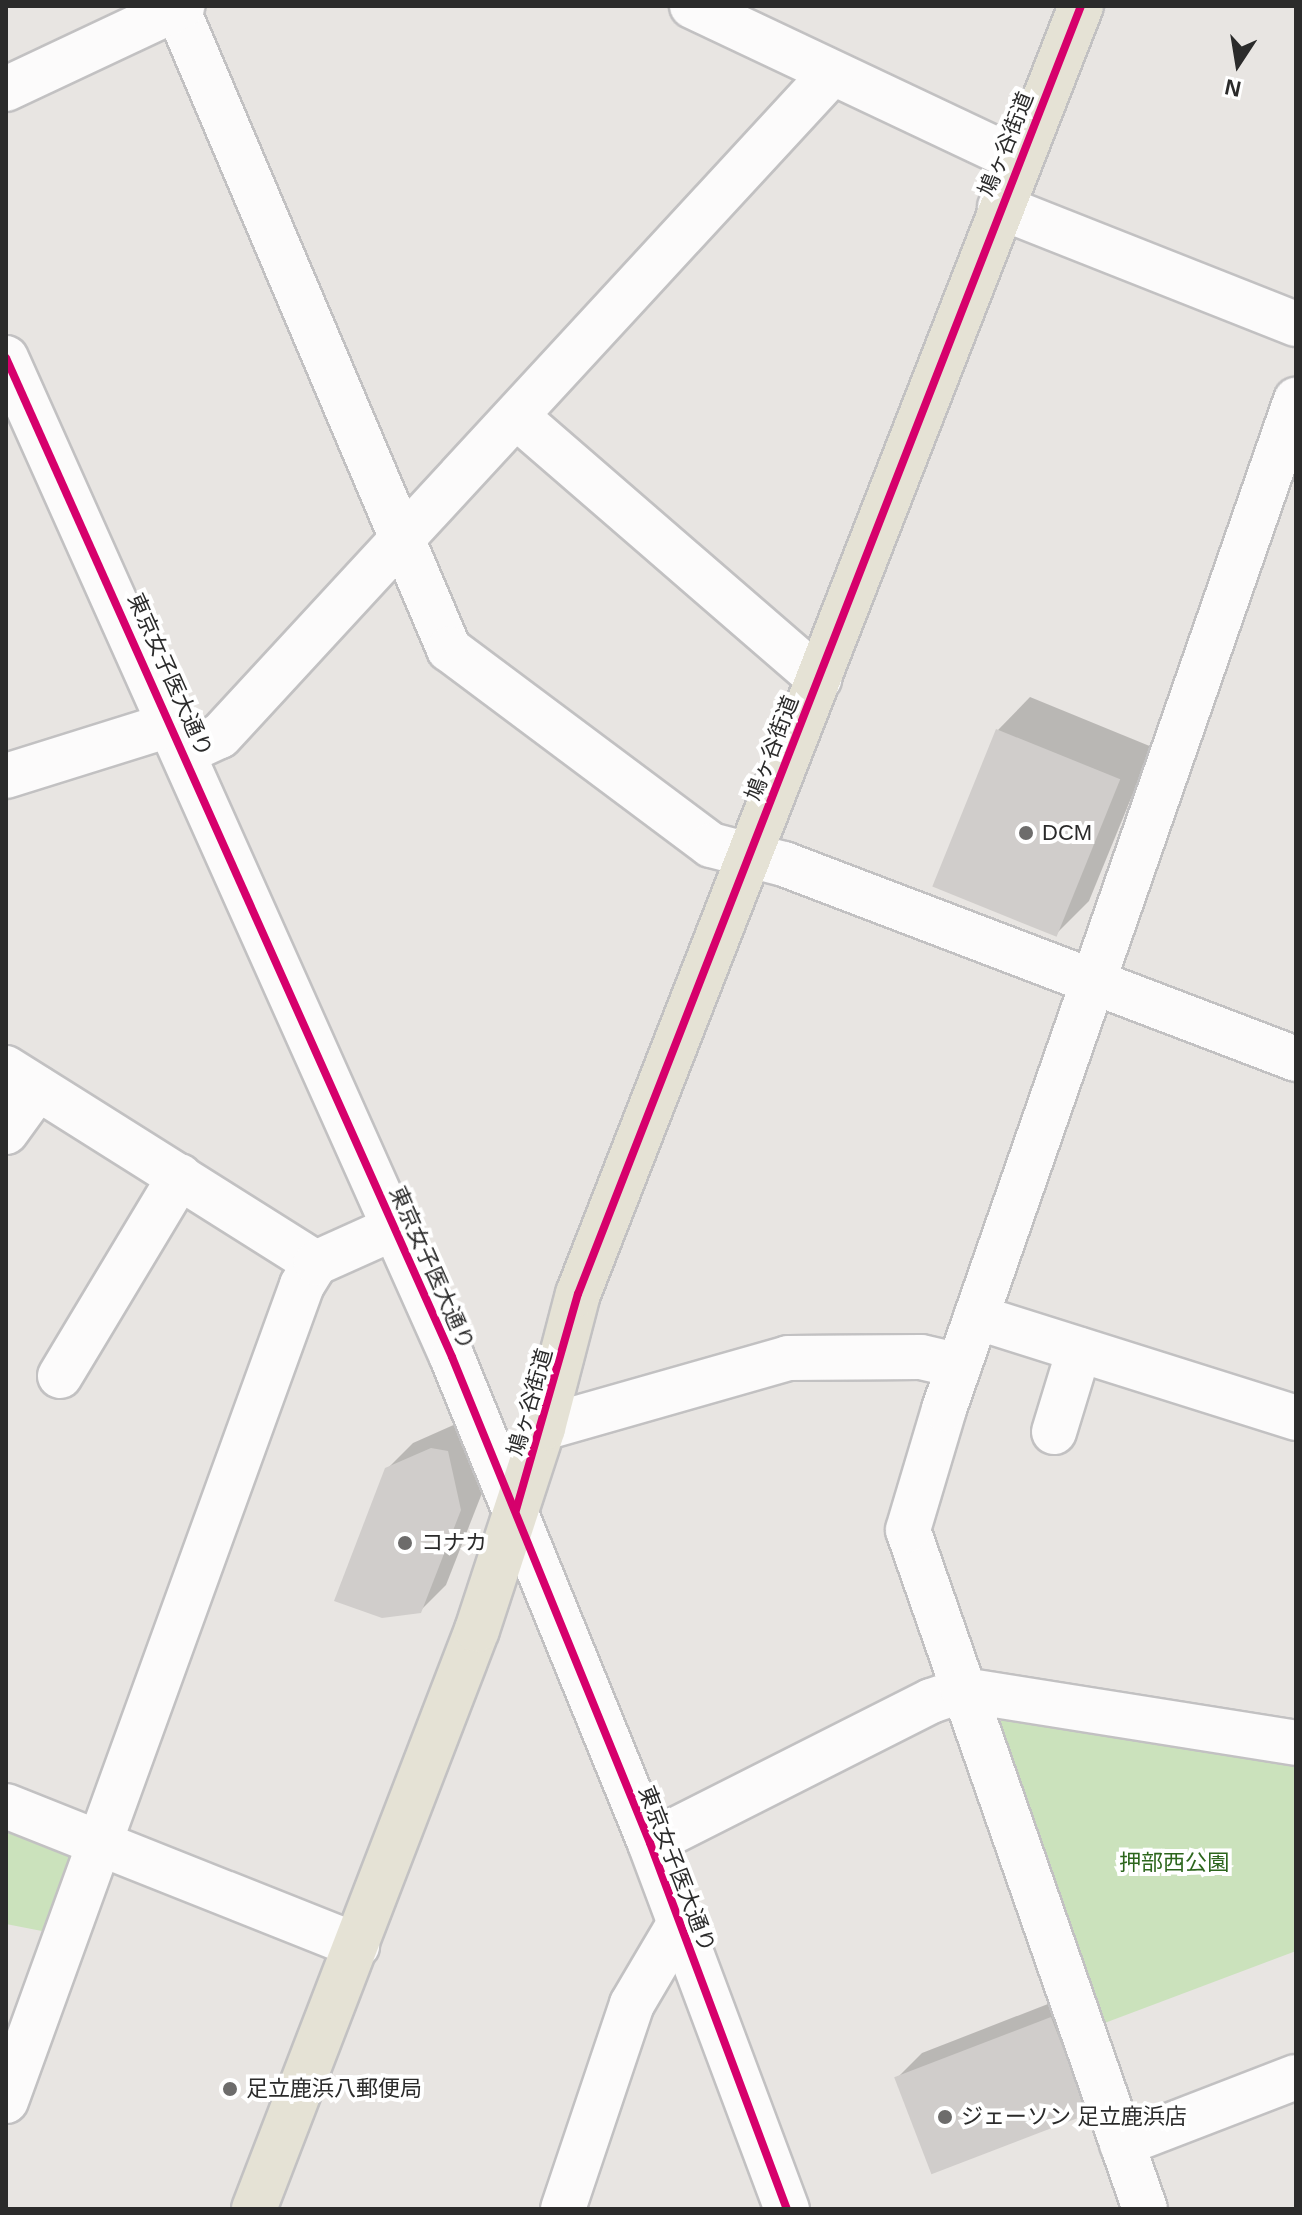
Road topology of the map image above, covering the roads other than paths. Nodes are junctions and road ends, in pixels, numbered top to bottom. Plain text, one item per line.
1 (692, 6) edge
2 (1081, 6) edge
3 (178, 7) edge
4 (832, 73) junction
5 (6, 89) edge
6 (1018, 160) junction
7 (1000, 207) junction
8 (1296, 324) edge
9 (6, 358) edge
10 (1296, 400) edge
11 (517, 417) junction
12 (404, 541) junction
13 (819, 679) junction
14 (178, 738) junction
15 (6, 776) edge
16 (749, 858) junction
17 (1091, 982) junction
18 (1296, 1059) edge
19 (22, 1078) edge
20 (6, 1132) edge
21 (180, 1176) junction
22 (394, 1228) junction
23 (316, 1263) junction
24 (976, 1317) junction
25 (1079, 1350) junction
26 (959, 1366) junction
27 (60, 1376) dead end
28 (1296, 1418) edge
29 (543, 1428) junction
30 (1054, 1432) dead end
31 (516, 1510) junction
32 (963, 1690) junction
33 (1296, 1743) edge
34 (6, 1806) edge
35 (100, 1843) junction
36 (650, 1843) junction
37 (678, 1926) junction
38 (357, 1946) junction
39 (17, 2042) edge
40 (1296, 2077) edge
41 (6, 2101) edge
42 (1122, 2144) junction
43 (254, 2209) edge
44 (563, 2209) edge
45 (787, 2209) edge
46 (1145, 2209) edge

1 - 4 street
2 - 6 main road, 鳩ヶ谷街道
3 - 5 street
3 - 12 street
4 - 6 street
4 - 11 street
6 - 7 main road, 鳩ヶ谷街道
7 - 8 street
7 - 13 main road, 鳩ヶ谷街道
9 - 14 street, 東京女子医大通り
10 - 17 street
11 - 12 street
11 - 13 street
12 - 14 street
12 - 16 street
13 - 16 main road, 鳩ヶ谷街道
14 - 15 street
14 - 22 street, 東京女子医大通り
16 - 17 street
16 - 29 main road, 鳩ヶ谷街道
17 - 18 street
17 - 24 street
19 - 20 street
19 - 21 street
21 - 23 street
21 - 27 street
22 - 23 street
22 - 31 street, 東京女子医大通り
23 - 35 street
24 - 25 street
24 - 26 street
25 - 28 street
25 - 30 street
26 - 29 street
26 - 32 street
29 - 31 main road, 鳩ヶ谷街道
31 - 36 street, 東京女子医大通り
31 - 38 main road, 鳩ヶ谷街道
32 - 33 street
32 - 36 street
32 - 42 street
34 - 35 street
35 - 38 street
35 - 39 street
36 - 37 street, 東京女子医大通り
37 - 44 street
37 - 45 street, 東京女子医大通り
38 - 43 main road, 鳩ヶ谷街道
39 - 41 street
40 - 42 street
42 - 46 street

